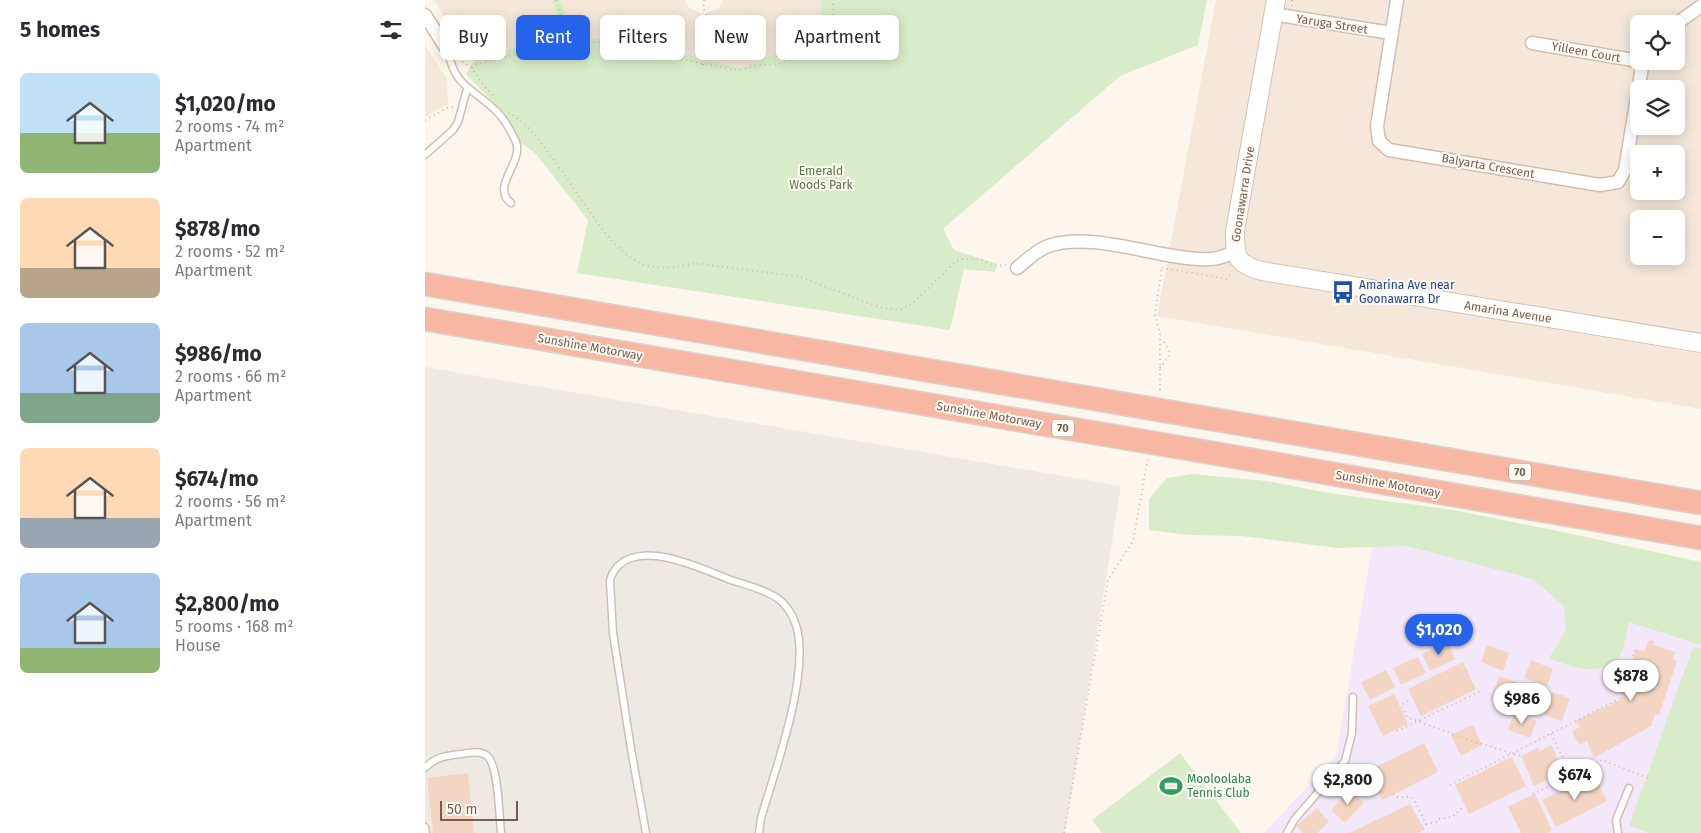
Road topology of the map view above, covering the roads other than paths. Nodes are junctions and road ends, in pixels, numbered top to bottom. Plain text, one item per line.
1 (1397, 0) edge
2 (1701, 6) edge
3 (1275, 7) edge
4 (425, 15) edge
5 (1685, 18) edge
6 (1391, 33) junction
7 (440, 38) edge
8 (1532, 43) dead end
9 (1630, 59) edge
10 (450, 60) edge
11 (1641, 70) edge
12 (467, 88) junction
13 (425, 155) edge
14 (511, 203) dead end
15 (1235, 251) junction
16 (1017, 268) road end
17 (425, 284) edge
18 (425, 319) edge
19 (1701, 343) edge
20 (1701, 492) edge
21 (1671, 498) junction
22 (1701, 503) edge
23 (1701, 538) edge
24 (1353, 697) dead end
25 (425, 768) edge
26 (1629, 788) dead end
27 (425, 826) edge
28 (644, 831) edge
29 (426, 833) edge
30 (501, 833) edge
31 (759, 833) edge
32 (1287, 833) edge
33 (1618, 833) edge

1 - 6 street, Balyarta Crescent
2 - 5 street
3 - 6 street, Yaruga Street
3 - 15 street, Goonawarra Drive
4 - 7 street
6 - 11 street, Balyarta Crescent
8 - 9 street, Yilleen Court
10 - 12 lane
12 - 13 lane
12 - 14 lane
15 - 16 street, Goonawarra Drive
15 - 19 street, Amarina Avenue
17 - 21 highway, 70
18 - 23 highway, Sunshine Motorway / 70
20 - 21 highway, 70
21 - 22 highway
24 - 32 lane
25 - 30 lane
26 - 33 lane
27 - 29 lane
28 - 31 lane

